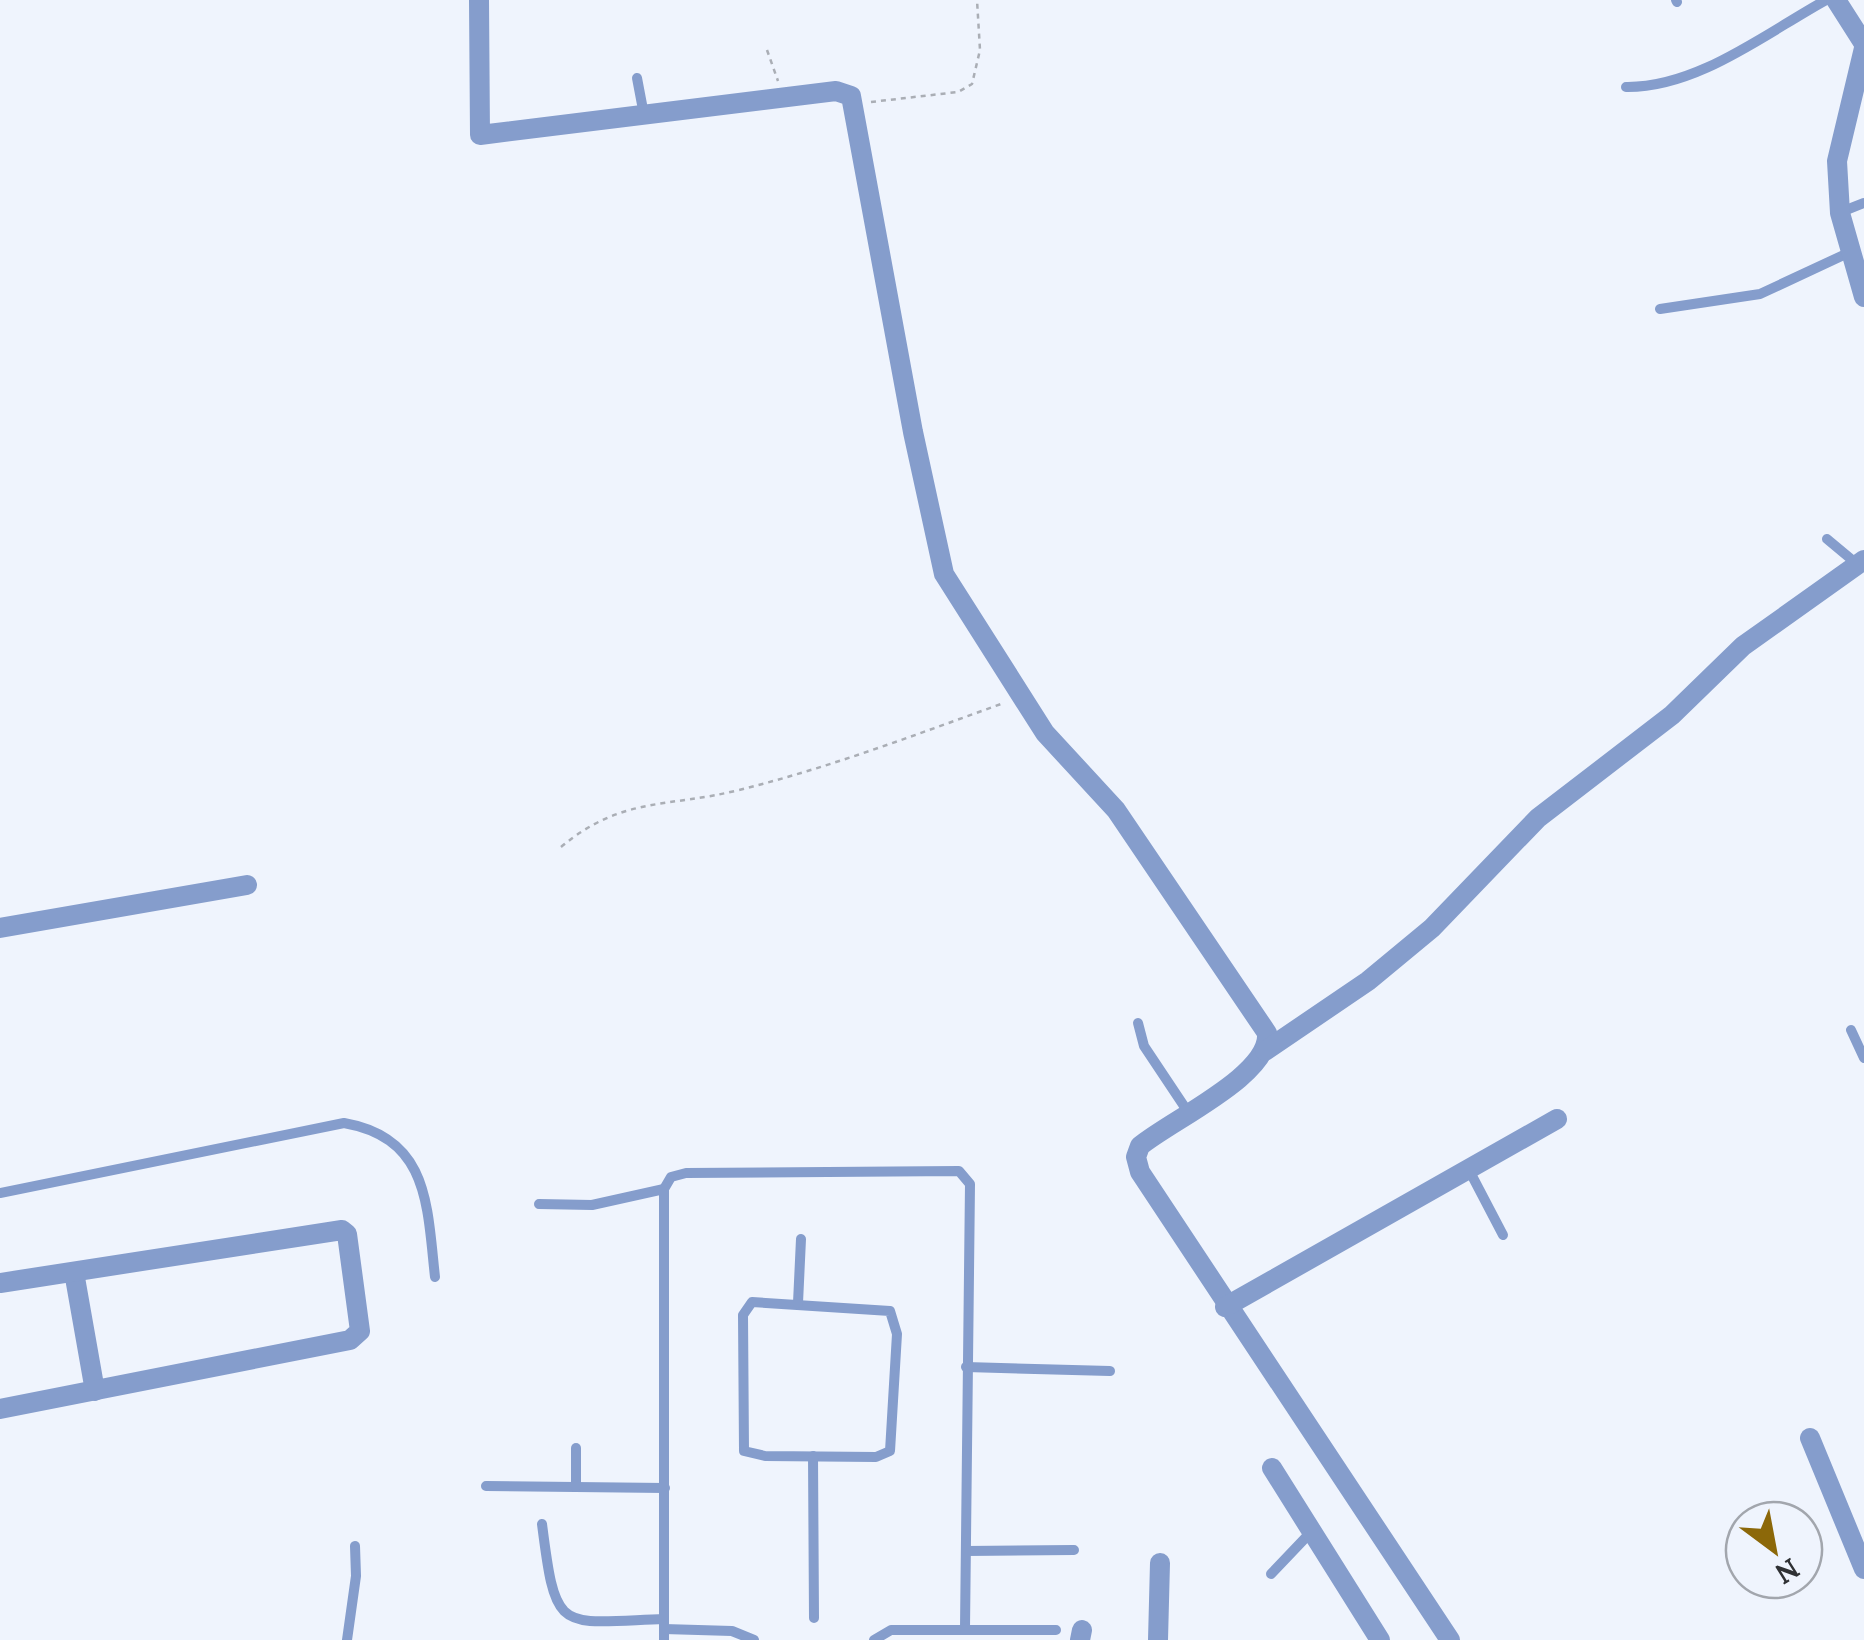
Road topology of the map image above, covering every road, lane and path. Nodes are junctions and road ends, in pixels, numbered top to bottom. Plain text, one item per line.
1 (478, 0) edge
2 (977, 0) edge
3 (1826, 0) edge
4 (1836, 0) edge
5 (1864, 46) edge
6 (767, 50) dead end
7 (636, 78) dead end
8 (1626, 87) dead end
9 (790, 99) junction
10 (854, 104) junction
11 (644, 116) junction
12 (1864, 202) edge
13 (1840, 213) junction
14 (1848, 253) junction
15 (1864, 297) edge
16 (1660, 308) dead end
17 (1827, 539) dead end
18 (1861, 562) edge
19 (1021, 697) junction
20 (561, 847) dead end
21 (248, 885) dead end
22 (0, 928) edge
23 (1138, 1022) dead end
24 (1851, 1030) dead end
25 (1265, 1051) junction
26 (1864, 1058) edge
27 (1188, 1112) junction
28 (1557, 1118) dead end
29 (1469, 1169) junction
30 (664, 1188) junction
31 (0, 1193) edge
32 (538, 1204) dead end
33 (1503, 1235) dead end
34 (801, 1238) dead end
35 (74, 1272) junction
36 (435, 1277) dead end
37 (0, 1283) edge
38 (798, 1303) junction
39 (1225, 1307) junction
40 (966, 1368) junction
41 (1110, 1371) dead end
42 (95, 1390) junction
43 (0, 1408) edge
44 (1810, 1438) dead end
45 (576, 1448) dead end
46 (812, 1456) junction
47 (1272, 1468) dead end
48 (486, 1486) dead end
49 (576, 1487) junction
50 (665, 1488) junction
51 (542, 1524) dead end
52 (1311, 1532) junction
53 (355, 1546) dead end
54 (966, 1550) junction
55 (1074, 1550) dead end
56 (1160, 1562) dead end
57 (1864, 1569) edge
58 (1271, 1574) dead end
59 (814, 1618) dead end
60 (965, 1628) junction
61 (664, 1629) edge
62 (1056, 1630) dead end
63 (982, 1634) edge
64 (346, 1640) edge
65 (754, 1640) edge
66 (874, 1640) edge
67 (1158, 1640) edge
68 (1380, 1640) edge
69 (1450, 1640) edge

1 - 11 street
2 - 10 path
3 - 8 lane
4 - 5 street
5 - 13 street
6 - 9 path
7 - 11 lane
9 - 10 street
9 - 11 street
10 - 19 street
12 - 13 lane
13 - 14 street
14 - 15 street
14 - 16 lane
17 - 18 lane
18 - 25 street
19 - 20 path
19 - 25 street
21 - 22 street
23 - 27 lane
24 - 26 lane
25 - 27 street
27 - 39 street
28 - 29 street
29 - 33 lane
29 - 39 street
30 - 32 lane
30 - 40 lane
30 - 50 lane
31 - 36 lane
34 - 38 lane
35 - 37 street
35 - 42 street
35 - 42 street
38 - 46 lane
38 - 46 lane
39 - 69 street
40 - 41 lane
40 - 54 lane
42 - 43 street
44 - 57 street
45 - 49 lane
46 - 59 lane
47 - 52 street
48 - 49 lane
49 - 50 lane
50 - 61 lane
51 - 61 lane
52 - 58 lane
52 - 68 street
53 - 64 lane
54 - 55 lane
54 - 60 lane
56 - 67 street
60 - 63 lane
60 - 66 lane
61 - 65 lane
62 - 63 lane

